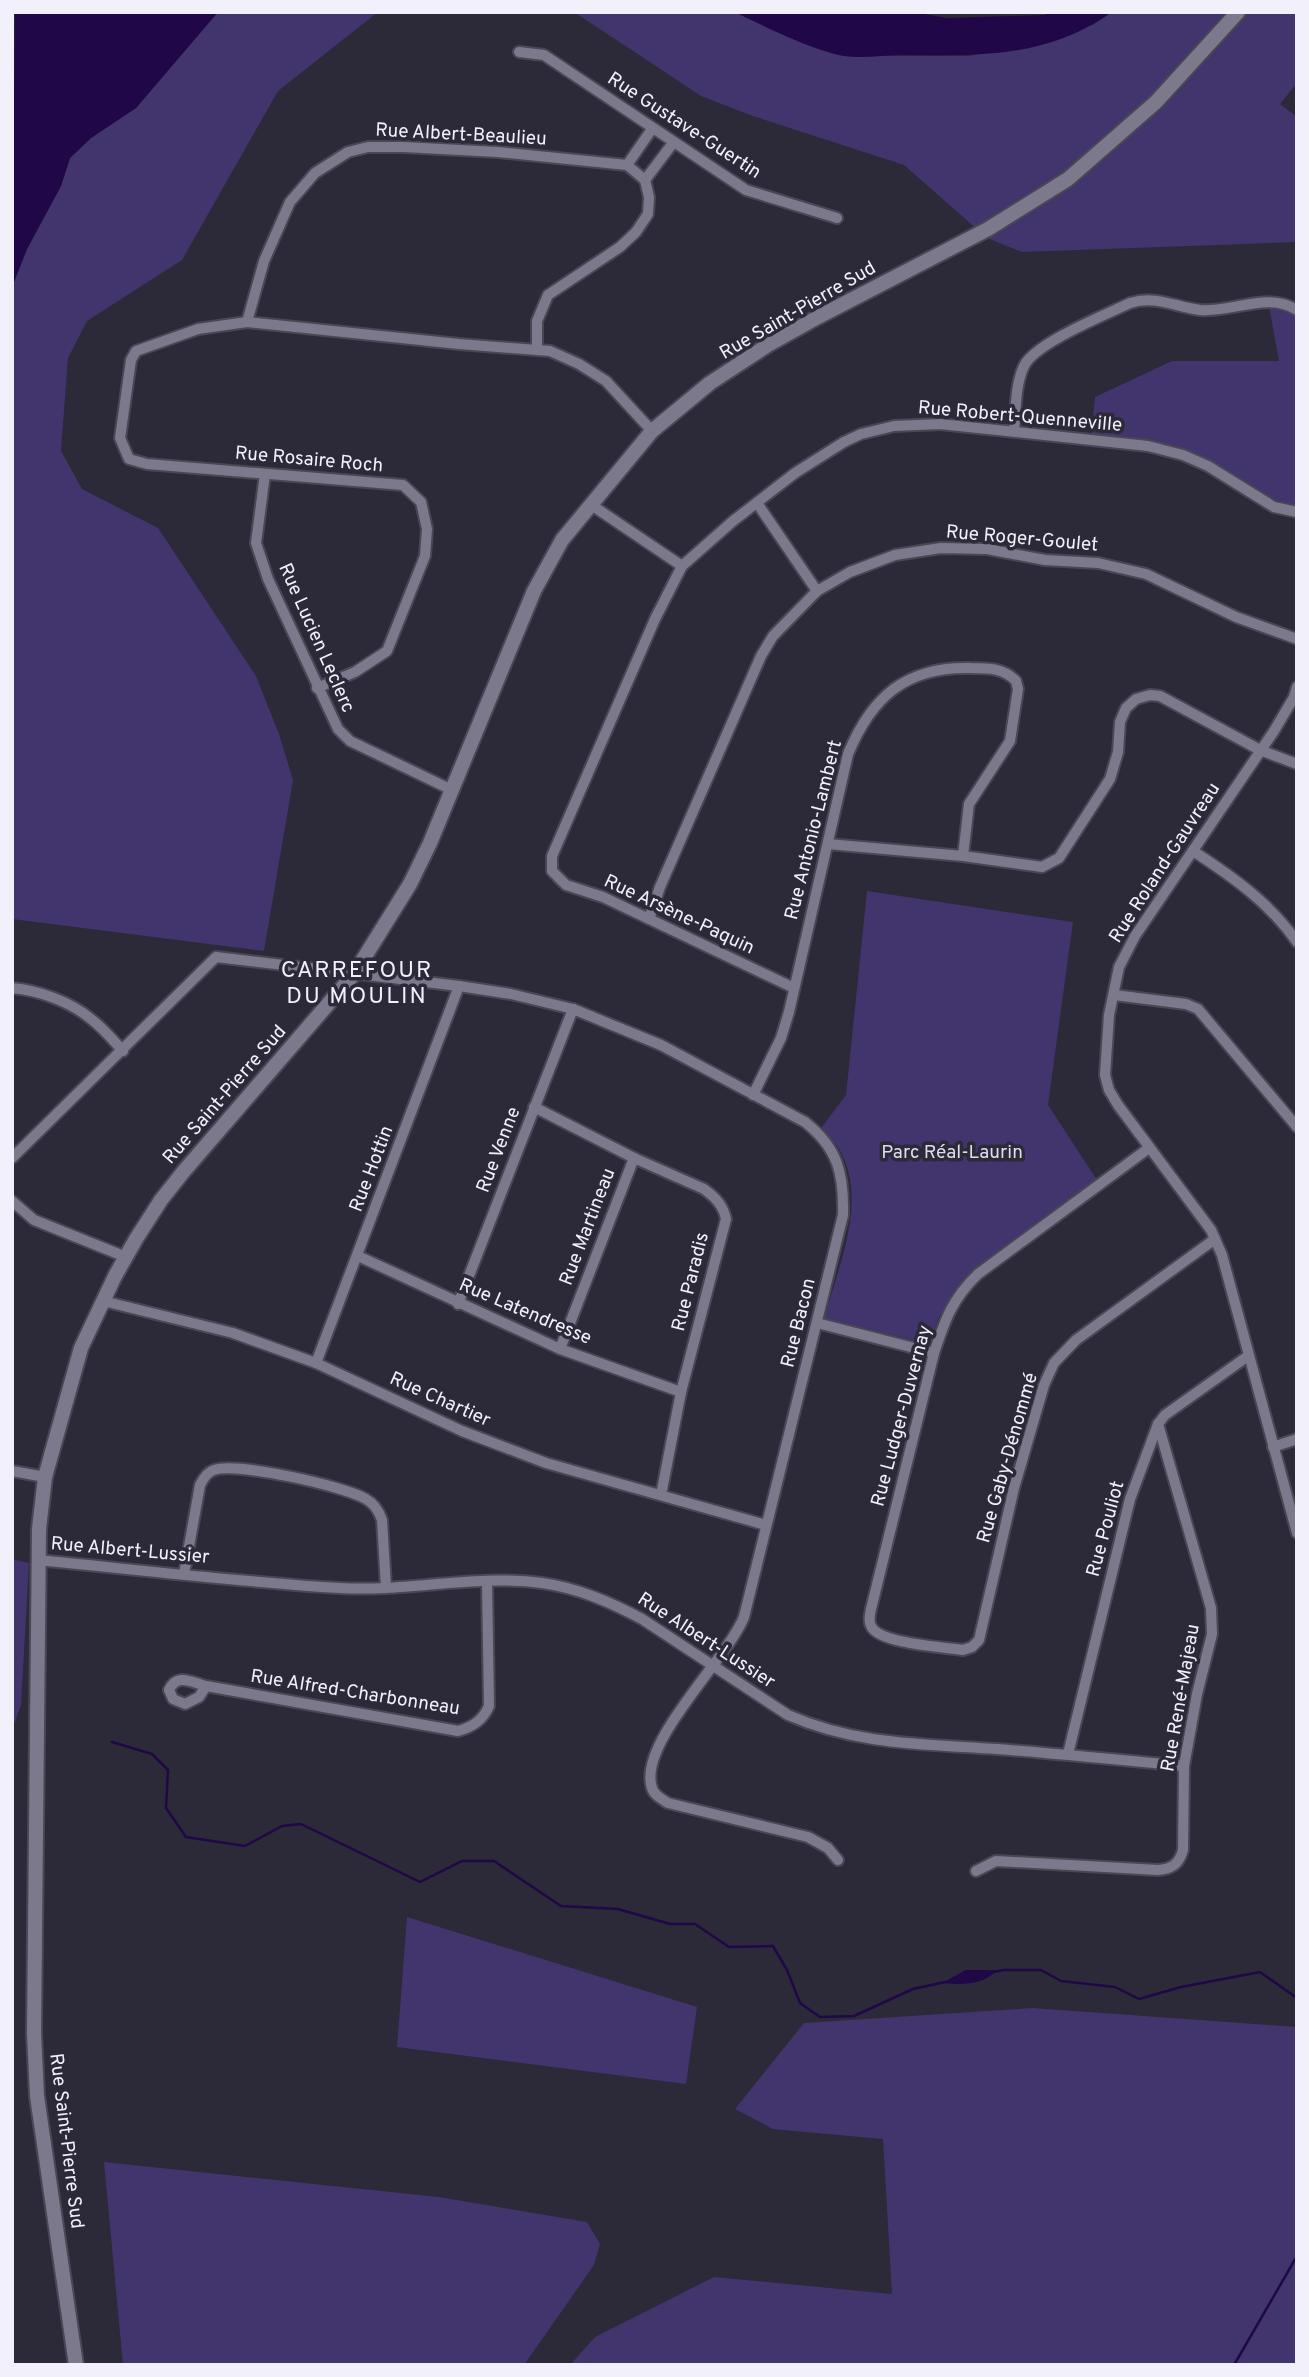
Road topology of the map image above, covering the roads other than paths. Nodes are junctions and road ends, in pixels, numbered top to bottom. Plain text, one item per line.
1 (1238, 12) edge
2 (519, 52) dead end
3 (652, 129) junction
4 (673, 143) junction
5 (627, 165) junction
6 (645, 180) junction
7 (837, 218) dead end
8 (1297, 310) edge
9 (247, 322) junction
10 (537, 349) junction
11 (652, 431) junction
12 (1014, 431) junction
13 (265, 474) junction
14 (757, 502) junction
15 (590, 504) junction
16 (1297, 512) edge
17 (682, 566) junction
18 (817, 591) junction
19 (1297, 639) edge
20 (1297, 687) edge
21 (317, 688) junction
22 (1260, 750) junction
23 (1297, 764) edge
24 (453, 790) junction
25 (828, 844) junction
26 (1193, 852) junction
27 (963, 856) junction
28 (552, 871) joint
29 (649, 919) junction
30 (1297, 921) edge
31 (1287, 928) junction
32 (1297, 942) edge
33 (354, 974) junction
34 (459, 986) junction
35 (12, 988) edge
36 (794, 988) junction
37 (1114, 995) junction
38 (573, 1009) junction
39 (123, 1051) junction
40 (753, 1095) junction
41 (534, 1107) junction
42 (1297, 1127) edge
43 (1149, 1148) junction
44 (634, 1157) junction
45 (12, 1158) edge
46 (12, 1201) edge
47 (1215, 1239) junction
48 (358, 1256) junction
49 (126, 1257) junction
50 (103, 1301) junction
51 (458, 1304) junction
52 (817, 1323) junction
53 (560, 1349) junction
54 (934, 1353) junction
55 (1248, 1356) junction
56 (316, 1363) junction
57 (681, 1392) junction
58 (1158, 1424) junction
59 (1297, 1439) edge
60 (1273, 1447) junction
61 (12, 1471) edge
62 (45, 1477) junction
63 (661, 1495) junction
64 (766, 1525) junction
65 (1297, 1533) edge
66 (38, 1560) junction
67 (184, 1574) junction
68 (488, 1581) junction
69 (386, 1587) junction
70 (870, 1619) joint
71 (712, 1665) junction
72 (206, 1686) dead end
73 (1068, 1754) junction
74 (1184, 1766) junction
75 (838, 1860) dead end
76 (976, 1871) dead end
77 (76, 2365) edge

1 - 11 street, Rue Saint-Pierre Sud
2 - 3 street, Rue Gustave-Guertin
3 - 4 street, Rue Gustave-Guertin
3 - 5 street
4 - 6 street
4 - 7 street, Rue Gustave-Guertin
5 - 6 street
5 - 9 street, Rue Albert-Beaulieu
6 - 10 street
8 - 12 street
9 - 10 street
9 - 13 street, Rue Rosaire Roch
10 - 11 street
11 - 15 street, Rue Saint-Pierre Sud
12 - 14 street, Rue Robert-Quenneville
12 - 16 street, Rue Robert-Quenneville
13 - 21 street, Rue Lucien Leclerc
13 - 21 street, Rue Rosaire Roch
14 - 17 street, Rue Robert-Quenneville
14 - 18 street
15 - 17 street
15 - 24 street, Rue Saint-Pierre Sud
17 - 28 street, Rue Robert-Quenneville
18 - 19 street, Rue Roger-Goulet
18 - 29 street, Rue Roger-Goulet
20 - 22 street, Rue Roland-Gauvreau
21 - 24 street, Rue Lucien Leclerc
22 - 23 street
22 - 26 street, Rue Roland-Gauvreau
22 - 27 street
24 - 33 street, Rue Saint-Pierre Sud
25 - 27 street
25 - 27 street, Rue Antonio-Lambert
25 - 36 street, Rue Antonio-Lambert
26 - 31 street
26 - 37 street, Rue Roland-Gauvreau
28 - 29 street, Rue Arsène-Paquin
29 - 36 street, Rue Arsène-Paquin
30 - 31 street
31 - 32 street
33 - 34 street, Rue Bacon
33 - 39 street, Rue Bacon
33 - 49 street, Rue Saint-Pierre Sud
34 - 38 street, Rue Bacon
34 - 48 street, Rue Hottin
35 - 39 street
36 - 40 street, Rue Antonio-Lambert
37 - 42 street
37 - 43 street, Rue Roland-Gauvreau
38 - 40 street, Rue Bacon
38 - 41 street, Rue Venne
39 - 45 street
40 - 52 street, Rue Bacon
41 - 44 street, Rue Paradis
41 - 51 street, Rue Venne
43 - 47 street, Rue Roland-Gauvreau
43 - 54 street, Rue Ludger-Duvernay
44 - 53 street, Rue Martineau
44 - 57 street, Rue Paradis
46 - 49 street
47 - 55 street, Rue Roland-Gauvreau
47 - 70 street, Rue Gaby-Dénommé
48 - 51 street, Rue Latendresse
48 - 56 street, Rue Hottin
49 - 50 street, Rue Saint-Pierre Sud
50 - 56 street, Rue Chartier
50 - 62 street, Rue Saint-Pierre Sud
51 - 53 street, Rue Latendresse
52 - 54 street
52 - 64 street, Rue Bacon
53 - 57 street, Rue Latendresse
54 - 70 street, Rue Ludger-Duvernay
55 - 58 street, Rue Pouliot
55 - 60 street, Rue Roland-Gauvreau
56 - 63 street, Rue Chartier
57 - 63 street, Rue Paradis
58 - 73 street, Rue Pouliot
58 - 74 street, Rue René-Majeau
59 - 60 street
60 - 65 street, Rue Roland-Gauvreau
61 - 62 street
62 - 66 street, Rue Saint-Pierre Sud
63 - 64 street, Rue Chartier
64 - 71 street, Rue Bacon
66 - 67 street, Rue Albert-Lussier
66 - 77 street, Rue Saint-Pierre Sud
67 - 69 street, Rue Albert-Lussier
67 - 69 street
68 - 69 street, Rue Albert-Lussier
68 - 71 street, Rue Albert-Lussier
68 - 72 street, Rue Alfred-Charbonneau
71 - 73 street, Rue Albert-Lussier
71 - 75 street, Rue Bacon
73 - 74 street, Rue Albert-Lussier
74 - 76 street, Rue René-Majeau

